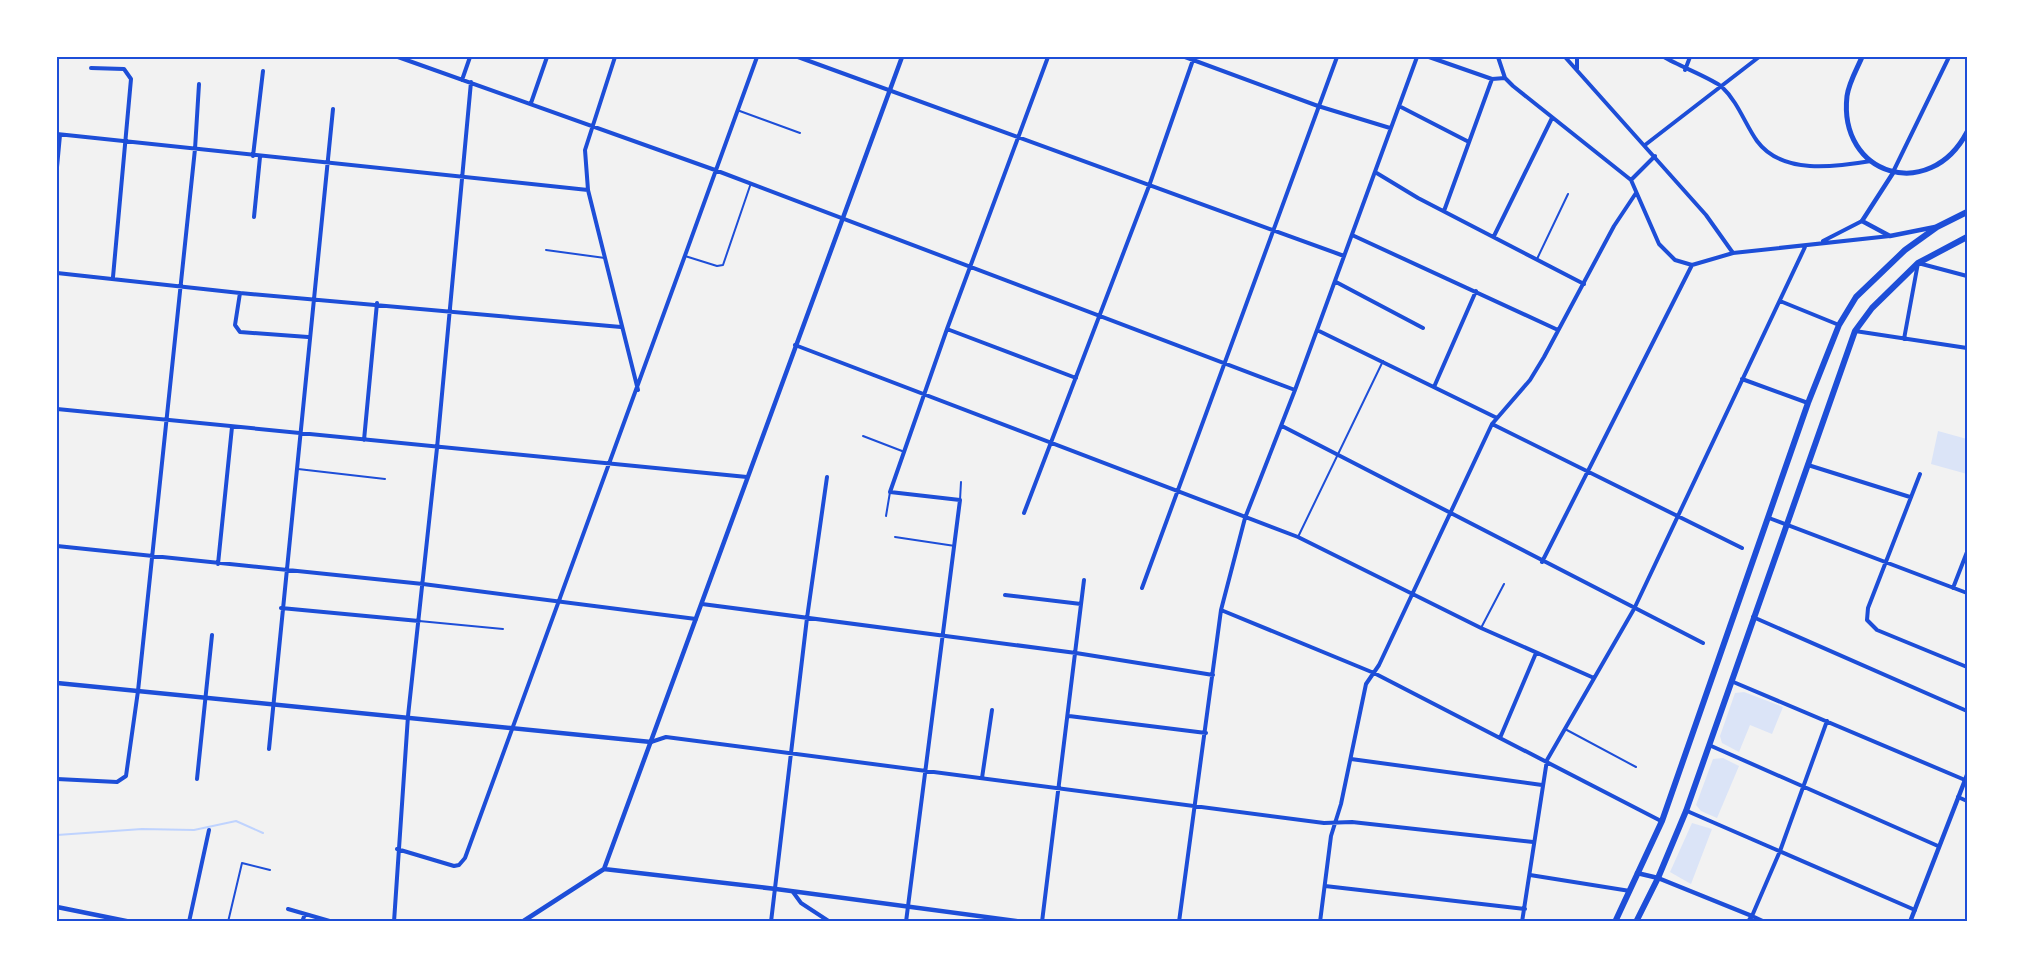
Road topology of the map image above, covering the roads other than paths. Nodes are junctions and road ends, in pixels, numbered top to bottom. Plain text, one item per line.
1 (398, 57) edge
2 (470, 57) edge
3 (547, 57) edge
4 (615, 57) edge
5 (757, 57) edge
6 (798, 57) edge
7 (902, 57) edge
8 (1048, 57) edge
9 (1185, 57) edge
10 (1337, 57) edge
11 (1417, 57) edge
12 (1429, 57) edge
13 (1498, 57) edge
14 (1565, 57) edge
15 (1577, 57) edge
16 (1664, 57) edge
17 (1690, 57) edge
18 (1759, 57) edge
19 (1862, 57) edge
20 (1949, 57) edge
21 (1193, 59) edge
22 (92, 68) dead end
23 (1577, 69) junction
24 (1685, 69) junction
25 (263, 71) dead end
26 (1505, 78) junction
27 (1491, 79) junction
28 (462, 80) junction
29 (471, 82) junction
30 (199, 84) dead end
31 (1719, 85) junction
32 (890, 90) junction
33 (531, 103) junction
34 (1318, 106) junction
35 (1399, 106) junction
36 (333, 109) dead end
37 (737, 110) junction
38 (1552, 118) junction
39 (591, 125) junction
40 (1390, 128) junction
41 (1967, 132) edge
42 (800, 133) dead end
43 (58, 134) edge
44 (1019, 138) junction
45 (1467, 141) junction
46 (126, 142) junction
47 (1645, 145) junction
48 (195, 149) junction
49 (253, 156) junction
50 (1655, 156) junction
51 (260, 157) junction
52 (1871, 161) junction
53 (327, 163) junction
54 (57, 167) edge
55 (715, 170) junction
56 (1375, 172) junction
57 (1893, 172) junction
58 (462, 178) junction
59 (1631, 180) junction
60 (751, 183) junction
61 (1149, 186) junction
62 (588, 190) junction
63 (1636, 193) junction
64 (1568, 194) dead end
65 (1444, 212) junction
66 (1967, 212) edge
67 (254, 217) dead end
68 (843, 218) junction
69 (1862, 221) junction
70 (1936, 227) junction
71 (1274, 232) junction
72 (1905, 233) junction
73 (1352, 235) junction
74 (1494, 236) junction
75 (1890, 236) junction
76 (1967, 237) edge
77 (1819, 243) junction
78 (1913, 243) junction
79 (1805, 247) junction
80 (546, 250) dead end
81 (1733, 253) junction
82 (684, 255) junction
83 (1344, 256) junction
84 (605, 258) junction
85 (1537, 259) junction
86 (1925, 259) junction
87 (1918, 263) junction
88 (1692, 265) junction
89 (969, 268) junction
90 (1936, 268) junction
91 (57, 273) edge
92 (1967, 276) edge
93 (113, 277) junction
94 (1336, 282) junction
95 (1584, 284) junction
96 (180, 285) junction
97 (1476, 291) junction
98 (240, 293) junction
99 (313, 298) junction
100 (1779, 301) junction
101 (377, 303) junction
102 (448, 312) junction
103 (1101, 315) junction
104 (1839, 325) junction
105 (621, 327) junction
106 (1423, 328) dead end
107 (947, 329) junction
108 (1317, 330) junction
109 (1558, 330) junction
110 (1855, 331) junction
111 (308, 337) junction
112 (1904, 339) junction
113 (795, 345) junction
114 (1967, 348) edge
115 (1383, 362) junction
116 (1223, 364) junction
117 (1076, 378) junction
118 (1742, 379) junction
119 (1434, 387) junction
120 (1295, 390) junction
121 (638, 391) junction
122 (923, 395) junction
123 (1808, 403) junction
124 (57, 409) edge
125 (1497, 418) junction
126 (166, 420) junction
127 (1492, 424) junction
128 (1282, 426) junction
129 (232, 427) junction
130 (299, 434) junction
131 (863, 436) dead end
132 (364, 440) junction
133 (1051, 443) junction
134 (437, 448) junction
135 (902, 451) junction
136 (1338, 456) junction
137 (609, 462) junction
138 (1806, 465) junction
139 (296, 468) junction
140 (1587, 472) junction
141 (1920, 474) dead end
142 (747, 477) junction
143 (827, 477) dead end
144 (385, 478) dead end
145 (961, 482) dead end
146 (1177, 491) junction
147 (890, 492) junction
148 (1910, 497) junction
149 (960, 500) junction
150 (1451, 511) junction
151 (1024, 513) dead end
152 (886, 516) dead end
153 (1677, 517) junction
154 (1245, 518) junction
155 (1769, 518) junction
156 (1786, 523) junction
157 (895, 537) dead end
158 (1298, 537) junction
159 (57, 546) edge
160 (955, 546) junction
161 (1742, 548) dead end
162 (1967, 552) edge
163 (152, 556) junction
164 (1542, 562) junction
165 (1886, 563) junction
166 (218, 564) junction
167 (285, 571) junction
168 (1084, 580) dead end
169 (423, 584) junction
170 (1504, 584) dead end
171 (1142, 588) dead end
172 (1953, 588) junction
173 (1411, 592) junction
174 (1967, 593) edge
175 (1005, 595) dead end
176 (558, 600) junction
177 (702, 604) junction
178 (1081, 604) junction
179 (281, 608) junction
180 (1634, 609) junction
181 (1221, 610) junction
182 (1752, 617) junction
183 (807, 618) junction
184 (696, 619) junction
185 (418, 621) junction
186 (1481, 628) junction
187 (503, 629) dead end
188 (212, 635) dead end
189 (944, 636) junction
190 (1704, 643) dead end
191 (1076, 653) junction
192 (1536, 653) junction
193 (1967, 667) edge
194 (1374, 673) junction
195 (1213, 675) junction
196 (1594, 678) junction
197 (1731, 681) junction
198 (57, 683) edge
199 (138, 691) junction
200 (205, 698) junction
201 (273, 705) junction
202 (992, 710) dead end
203 (1967, 711) edge
204 (408, 716) junction
205 (1069, 716) junction
206 (1827, 721) junction
207 (513, 729) junction
208 (1565, 729) junction
209 (1206, 733) junction
210 (1500, 738) junction
211 (651, 742) junction
212 (1708, 744) junction
213 (268, 749) dead end
214 (792, 753) junction
215 (1350, 759) junction
216 (1547, 760) junction
217 (1636, 767) dead end
218 (926, 771) junction
219 (1967, 775) edge
220 (982, 778) junction
221 (57, 779) edge
222 (197, 779) dead end
223 (1965, 780) junction
224 (1542, 785) junction
225 (1804, 787) junction
226 (1060, 789) junction
227 (1958, 797) junction
228 (1967, 801) edge
229 (1196, 805) junction
230 (1686, 811) junction
231 (1335, 821) junction
232 (1662, 821) junction
233 (209, 830) dead end
234 (1533, 842) junction
235 (1938, 846) junction
236 (397, 849) junction
237 (1780, 851) junction
238 (604, 869) junction
239 (270, 870) dead end
240 (1638, 873) junction
241 (1530, 875) junction
242 (1658, 878) junction
243 (1324, 886) junction
244 (776, 889) junction
245 (1630, 891) junction
246 (793, 892) junction
247 (57, 907) edge
248 (907, 907) junction
249 (288, 909) dead end
250 (1525, 909) junction
251 (1915, 910) junction
252 (305, 914) junction
253 (1752, 916) junction
254 (131, 922) edge
255 (189, 922) edge
256 (228, 922) edge
257 (302, 922) edge
258 (333, 922) edge
259 (394, 922) edge
260 (522, 922) edge
261 (771, 922) edge
262 (830, 922) edge
263 (906, 922) edge
264 (1023, 922) edge
265 (1042, 922) edge
266 (1179, 922) edge
267 (1320, 922) edge
268 (1522, 922) edge
269 (1615, 922) edge
270 (1636, 922) edge
271 (1748, 922) edge
272 (1765, 922) edge
273 (1910, 922) edge

1 - 28 street
2 - 28 street
3 - 33 street
4 - 39 street
5 - 37 street
6 - 32 street
7 - 32 street
8 - 44 street
9 - 21 street
10 - 34 street
11 - 35 street
12 - 27 street
13 - 26 street
14 - 23 street
15 - 23 street
16 - 24 street
17 - 24 street
18 - 31 street
19 - 52 main road
20 - 57 street
21 - 34 street
21 - 61 street
22 - 46 street
23 - 47 street
24 - 31 street
25 - 49 street
26 - 27 street
26 - 38 street
27 - 45 street
28 - 29 street
29 - 33 street
29 - 58 street
30 - 48 street
31 - 47 street
31 - 52 street
32 - 44 street
32 - 68 street
33 - 39 street
34 - 40 street
34 - 71 street
35 - 40 street
35 - 45 street
36 - 53 street
37 - 42 lane
37 - 55 street
38 - 59 street
38 - 74 street
39 - 55 street
39 - 62 street
40 - 56 street
41 - 57 main road
43 - 46 street
43 - 54 street
44 - 61 street
44 - 89 street
45 - 65 street
46 - 48 street
46 - 93 street
47 - 50 street
48 - 49 street
48 - 96 street
49 - 51 street
50 - 59 street
50 - 81 street
51 - 53 street
51 - 67 street
52 - 57 main road
53 - 58 street
53 - 99 street
55 - 60 street
55 - 82 street
56 - 65 street
56 - 73 street
57 - 69 street
58 - 62 street
58 - 102 street
59 - 63 street
60 - 68 street
60 - 82 lane
61 - 71 street
61 - 103 street
62 - 84 street
63 - 88 street
63 - 95 street
64 - 85 lane
65 - 74 street
66 - 70 main road
68 - 89 street
68 - 113 street
69 - 75 street
69 - 77 street
70 - 72 street
70 - 78 main road
71 - 83 street
71 - 116 street
72 - 75 street
72 - 78 street
73 - 83 street
73 - 97 street
74 - 85 street
75 - 77 street
76 - 86 main road
77 - 79 street
78 - 104 main road
79 - 81 street
79 - 100 street
80 - 84 lane
81 - 88 street
82 - 121 street
83 - 94 street
84 - 105 street
85 - 95 street
86 - 87 main road
86 - 90 street
87 - 90 street
87 - 110 main road
87 - 112 street
88 - 140 street
89 - 103 street
89 - 107 street
90 - 92 street
91 - 93 street
93 - 96 street
94 - 106 street
94 - 108 street
95 - 109 street
96 - 98 street
96 - 126 street
97 - 109 street
97 - 119 street
98 - 99 street
98 - 111 street
99 - 101 street
99 - 111 street
100 - 104 street
100 - 118 street
101 - 102 street
101 - 132 street
102 - 105 street
102 - 134 street
103 - 116 street
103 - 117 street
104 - 123 main road
105 - 121 street
107 - 117 street
107 - 122 street
108 - 115 street
108 - 120 street
109 - 125 street
110 - 112 street
110 - 138 main road
111 - 130 street
112 - 114 street
113 - 122 street
113 - 142 street
115 - 119 street
115 - 136 lane
116 - 120 street
116 - 146 street
117 - 133 street
118 - 123 street
118 - 153 street
119 - 125 street
120 - 128 street
121 - 137 street
122 - 133 street
122 - 135 street
123 - 155 main road
124 - 126 street
125 - 127 street
126 - 129 street
126 - 163 street
127 - 140 street
127 - 150 street
128 - 136 street
128 - 154 street
129 - 130 street
129 - 166 street
130 - 132 street
130 - 139 street
131 - 135 lane
132 - 134 street
133 - 146 street
133 - 151 street
134 - 137 street
134 - 169 street
135 - 147 street
136 - 150 street
136 - 158 lane
137 - 142 street
137 - 176 street
138 - 148 street
138 - 156 main road
139 - 144 lane
139 - 167 street
140 - 153 street
140 - 164 street
141 - 148 street
142 - 177 street
143 - 183 street
145 - 149 lane
146 - 154 street
146 - 171 street
147 - 149 street
147 - 152 lane
148 - 165 street
149 - 160 street
150 - 164 street
150 - 173 street
153 - 161 street
153 - 180 street
154 - 158 street
154 - 181 street
155 - 156 street
155 - 232 main road
156 - 165 street
156 - 182 main road
157 - 160 lane
158 - 173 street
159 - 163 street
160 - 189 street
162 - 172 street
163 - 166 street
163 - 199 street
164 - 180 street
165 - 172 street
165 - 193 street
166 - 167 street
167 - 169 street
167 - 179 street
168 - 178 street
169 - 176 street
169 - 185 street
170 - 186 lane
172 - 174 street
173 - 186 street
173 - 194 street
175 - 178 street
176 - 184 street
176 - 207 street
177 - 183 street
177 - 184 street
178 - 191 street
179 - 185 street
179 - 201 street
180 - 190 street
180 - 196 street
181 - 194 street
181 - 195 street
182 - 197 main road
182 - 203 street
183 - 189 street
183 - 214 street
184 - 211 street
185 - 187 lane
185 - 204 street
186 - 192 street
188 - 200 street
189 - 191 street
189 - 218 street
191 - 195 street
191 - 205 street
192 - 196 street
192 - 210 street
194 - 210 street
194 - 215 street
195 - 209 street
196 - 208 street
197 - 206 street
197 - 212 main road
198 - 199 street
199 - 200 street
199 - 221 street
200 - 201 street
200 - 222 street
201 - 204 street
201 - 213 street
202 - 220 street
204 - 207 street
204 - 236 street
205 - 209 street
205 - 226 street
206 - 223 street
206 - 225 street
207 - 211 street
207 - 236 street
208 - 216 street
208 - 217 lane
209 - 229 street
210 - 216 street
211 - 214 street
211 - 238 street
212 - 225 street
212 - 230 main road
214 - 218 street
214 - 244 street
215 - 224 street
215 - 231 street
216 - 224 street
216 - 232 street
218 - 220 street
218 - 248 street
219 - 223 street
220 - 226 street
223 - 227 street
224 - 234 street
225 - 235 street
225 - 237 street
226 - 229 street
226 - 265 street
227 - 228 street
227 - 235 street
229 - 231 street
229 - 266 street
230 - 237 street
230 - 242 main road
231 - 234 street
231 - 243 street
232 - 240 main road
233 - 255 street
234 - 241 street
235 - 251 street
236 - 259 street
237 - 251 street
237 - 253 street
238 - 244 street
238 - 260 street
239 - 256 lane
240 - 242 street
240 - 245 main road
241 - 245 street
241 - 250 street
242 - 253 street
242 - 270 main road
243 - 250 street
243 - 267 street
244 - 246 street
244 - 261 street
245 - 269 main road
246 - 248 street
246 - 262 street
247 - 254 street
248 - 263 street
248 - 264 street
249 - 252 street
250 - 268 street
251 - 273 street
252 - 257 street
252 - 258 street
253 - 271 street
253 - 272 street

